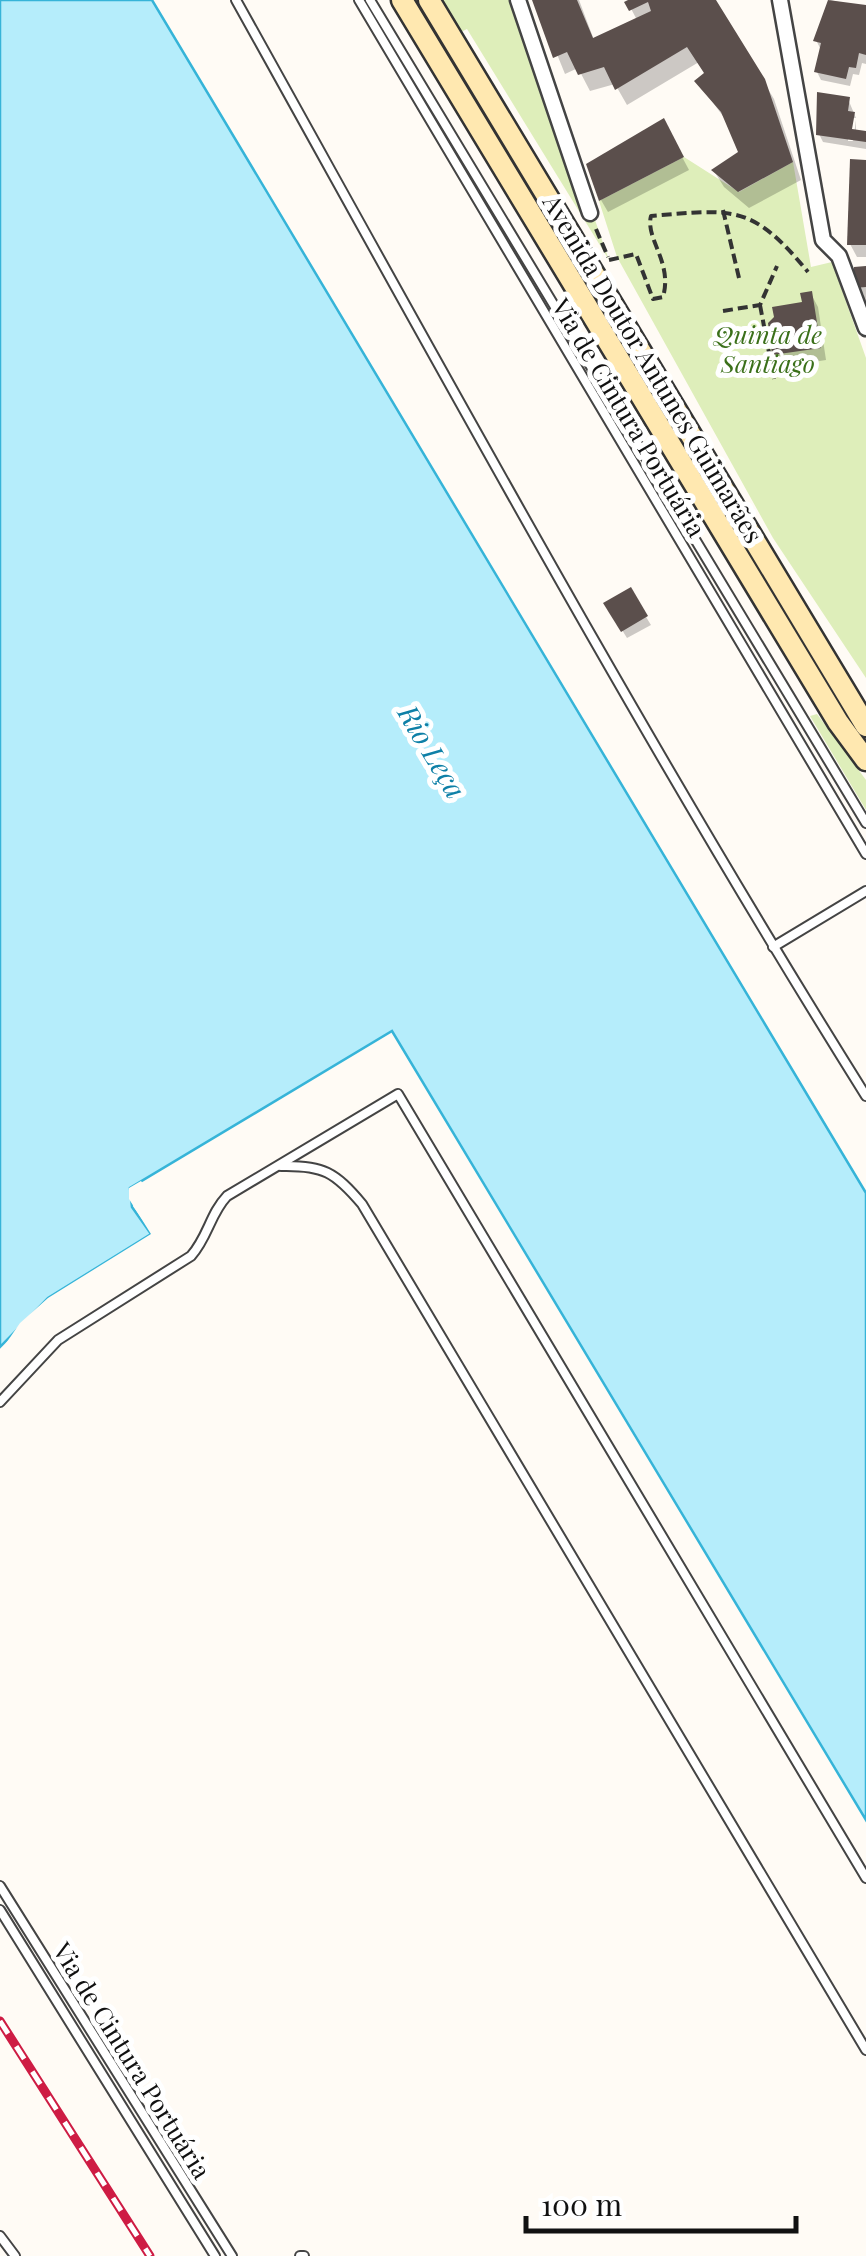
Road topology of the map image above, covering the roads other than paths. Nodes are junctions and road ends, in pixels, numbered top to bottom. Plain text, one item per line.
1 (236, 0) edge
2 (359, 0) edge
3 (370, 0) edge
4 (402, 0) edge
5 (430, 0) edge
6 (518, 0) edge
7 (780, 0) edge
8 (590, 214) dead end
9 (866, 328) edge
10 (866, 726) edge
11 (866, 760) edge
12 (866, 823) edge
13 (866, 854) edge
14 (866, 891) edge
15 (773, 947) junction
16 (866, 1096) edge
17 (278, 1166) junction
18 (0, 1402) edge
19 (866, 1878) edge
20 (0, 1886) edge
21 (0, 1910) edge
22 (866, 2050) edge
23 (0, 2236) edge
24 (15, 2256) edge
25 (215, 2256) edge
26 (232, 2256) edge

1 - 15 lane
2 - 13 lane, Via de Cintura Portuária
3 - 12 lane, Via de Cintura Portuária
4 - 11 main road, Avenida Doutor Antunes Guimarães
5 - 10 main road, Avenida Doutor Antunes Guimarães
6 - 8 street
7 - 9 street
14 - 15 lane
15 - 16 lane
17 - 18 lane
17 - 19 lane
17 - 22 lane
20 - 26 lane, Via de Cintura Portuária
21 - 25 lane, Via de Cintura Portuária
23 - 24 lane

